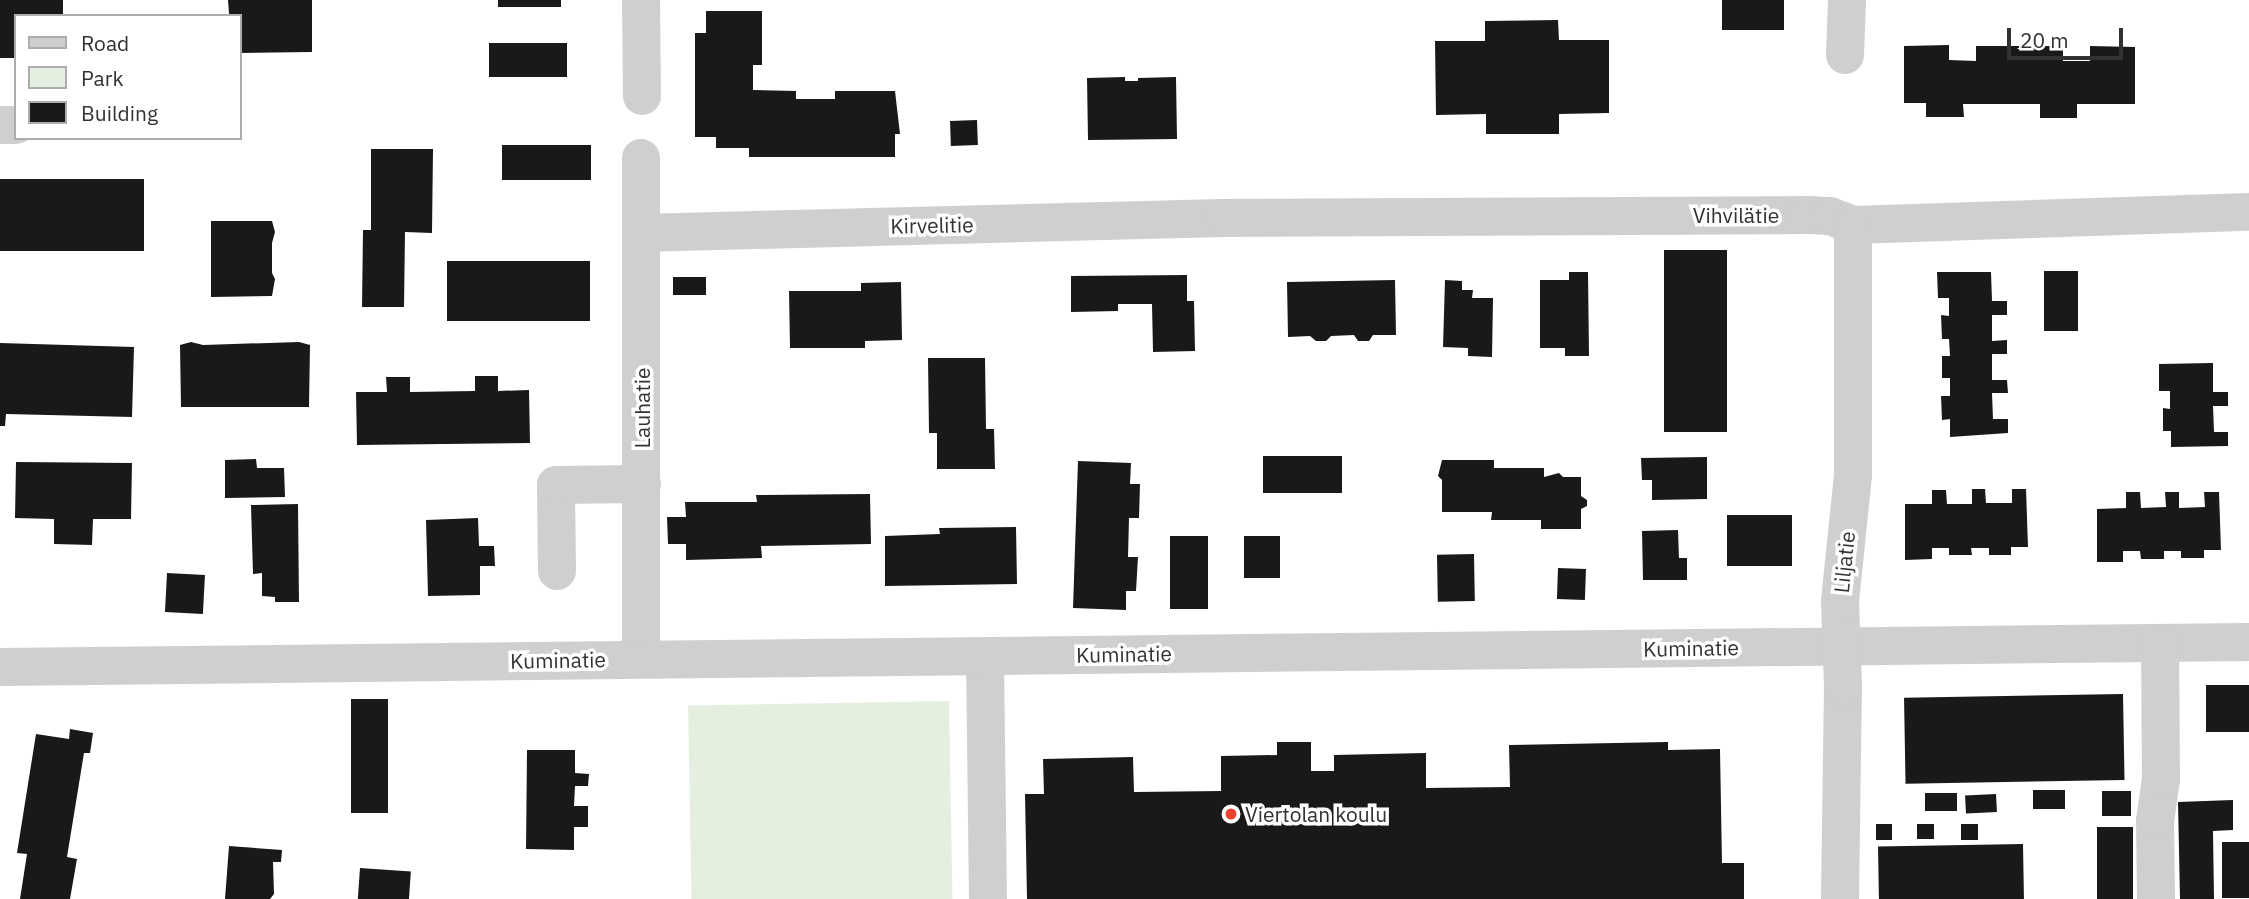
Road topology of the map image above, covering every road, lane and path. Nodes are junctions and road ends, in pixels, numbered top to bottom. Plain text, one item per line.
1 (641, 0) edge
2 (1847, 0) edge
3 (1846, 55) dead end
4 (642, 96) dead end
5 (641, 158) dead end
6 (2249, 212) edge
7 (1222, 218) joint
8 (1853, 225) junction
9 (641, 233) junction
10 (642, 484) junction
11 (557, 571) dead end
12 (2249, 642) edge
13 (2160, 643) junction
14 (1841, 646) junction
15 (985, 656) junction
16 (641, 659) junction
17 (0, 667) edge
18 (988, 899) edge
19 (1840, 899) edge
20 (2156, 899) edge

1 - 4 street
2 - 3 street
5 - 9 street, Lauhatie
6 - 8 street, Vihvilätie
7 - 8 street, Vihvilätie
7 - 9 street, Kirvelitie
8 - 14 street, Liljatie
9 - 10 street, Lauhatie
10 - 11 street
10 - 16 street, Lauhatie
12 - 13 street, Kuminatie
13 - 14 street, Kuminatie
13 - 20 street
14 - 15 street, Kuminatie
14 - 19 street, Liljatie
15 - 16 street, Kuminatie
15 - 18 street
16 - 17 street, Kuminatie

